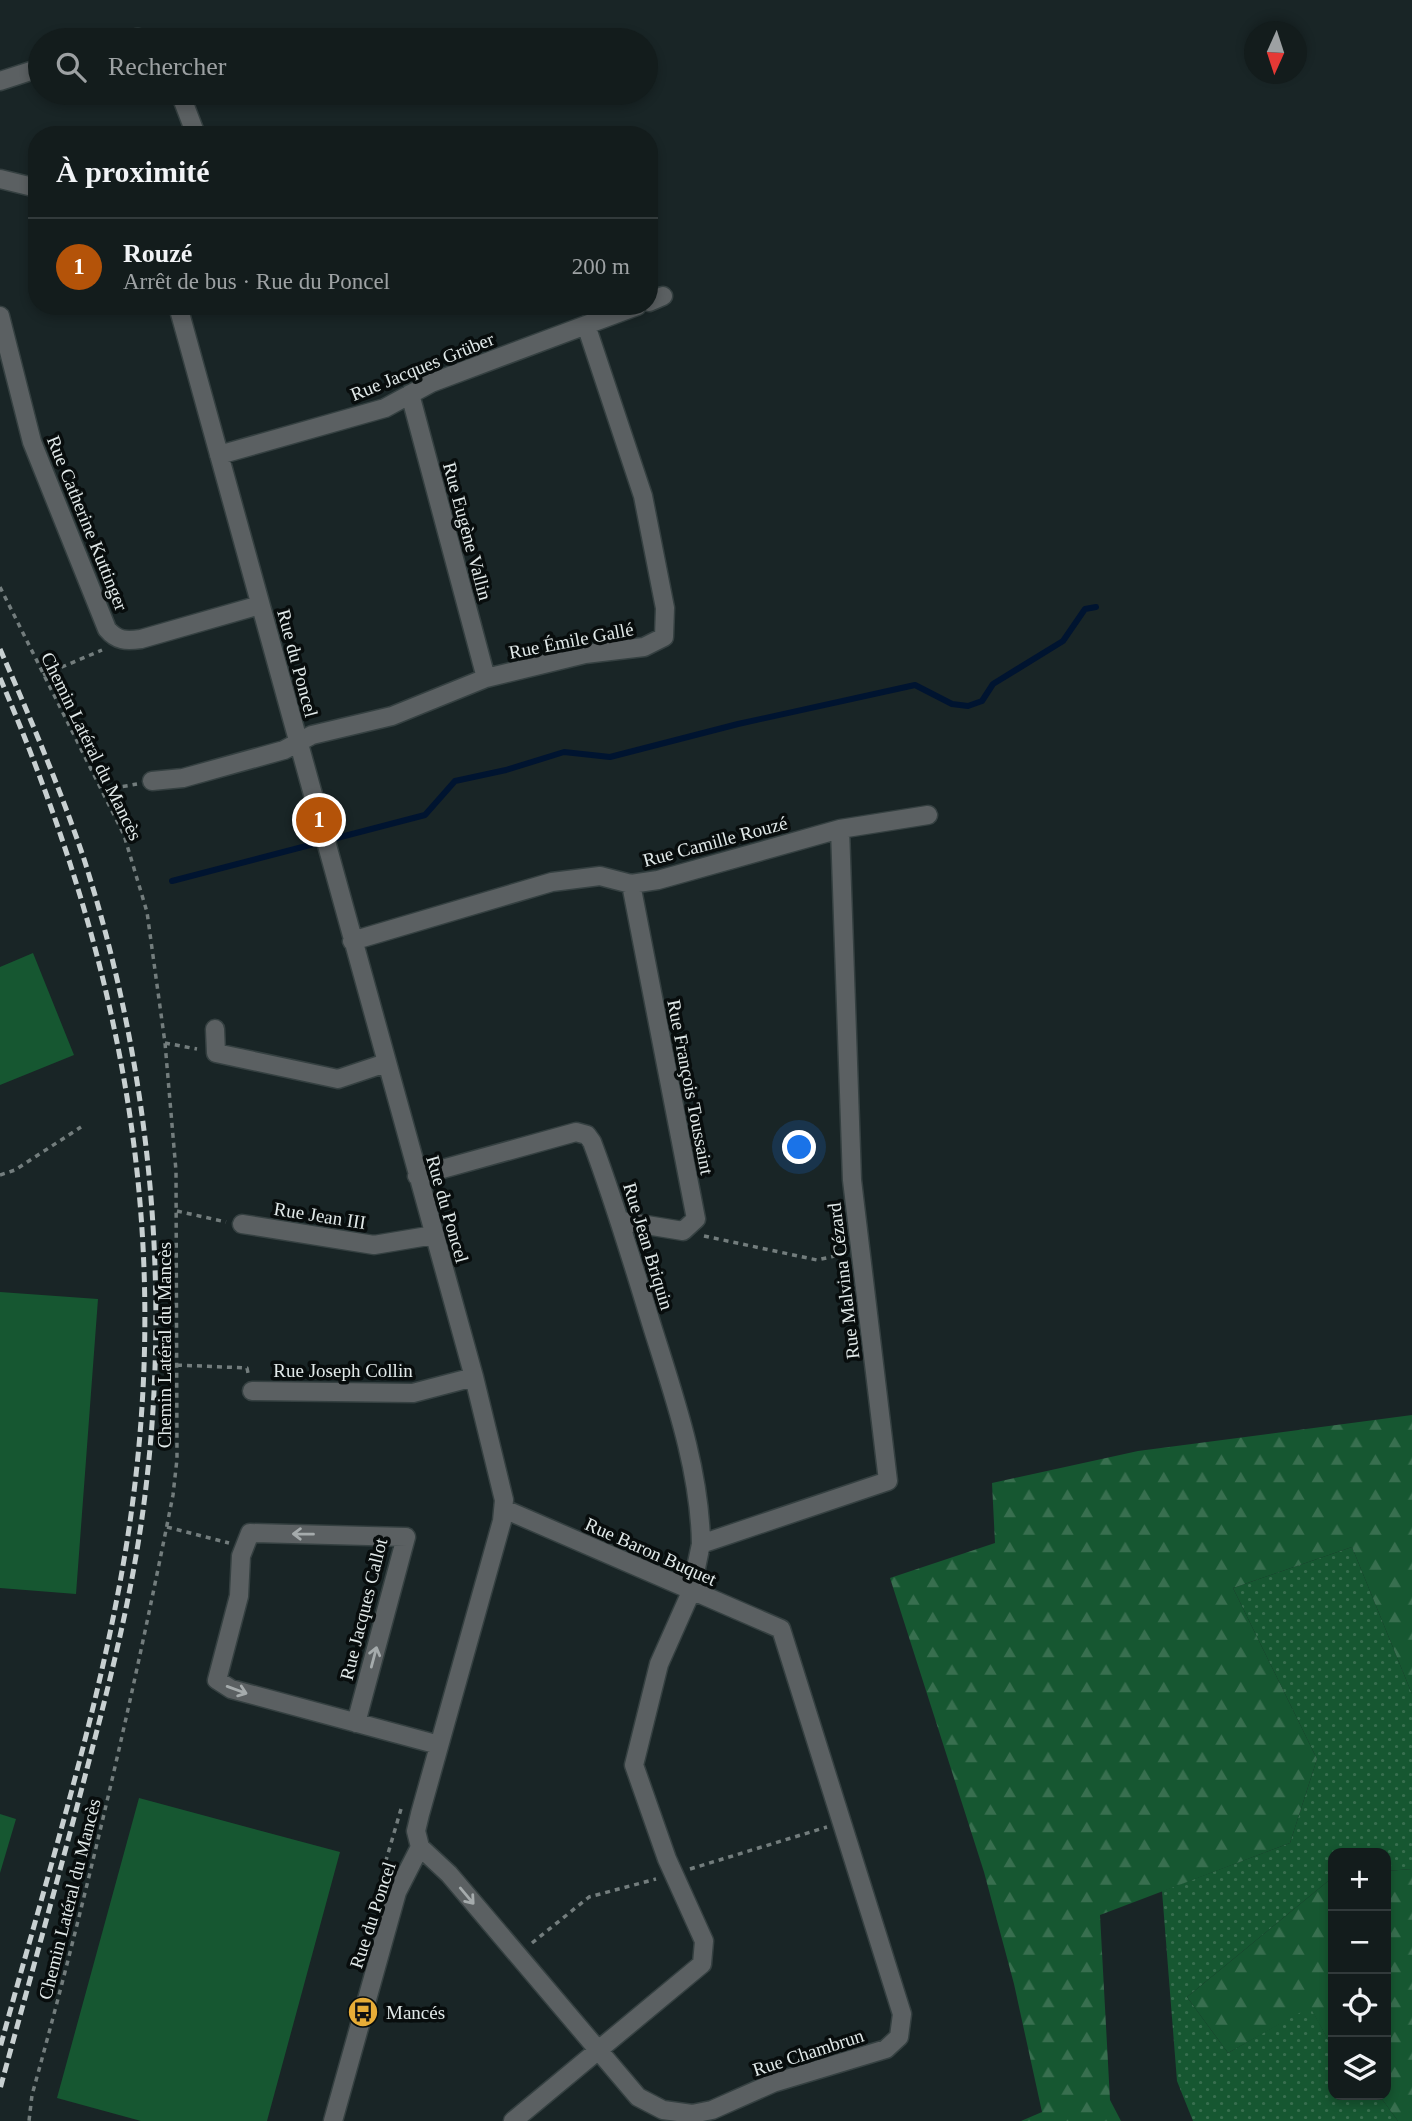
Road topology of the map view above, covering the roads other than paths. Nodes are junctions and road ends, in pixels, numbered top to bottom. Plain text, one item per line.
1 (28, 72) edge
2 (0, 81) edge
3 (185, 105) edge
4 (193, 126) edge
5 (0, 179) edge
6 (28, 186) edge
7 (180, 315) edge
8 (614, 315) edge
9 (0, 316) edge
10 (586, 326) junction
11 (410, 394) junction
12 (219, 455) junction
13 (260, 605) junction
14 (486, 678) junction
15 (298, 743) junction
16 (152, 781) road end
17 (928, 815) dead end
18 (840, 829) junction
19 (631, 884) junction
20 (352, 941) junction
21 (215, 1029) dead end
22 (386, 1063) junction
23 (417, 1176) junction
24 (622, 1221) junction
25 (242, 1224) road end
26 (434, 1235) junction
27 (474, 1377) junction
28 (252, 1391) road end
29 (504, 1510) junction
30 (701, 1544) junction
31 (691, 1592) junction
32 (781, 1629) joint
33 (356, 1723) junction
34 (439, 1745) junction
35 (420, 1847) junction
36 (598, 2052) junction
37 (333, 2121) edge
38 (513, 2121) edge

1 - 2 street
3 - 4 street
5 - 6 street
7 - 12 street, Rue du Poncel
8 - 10 street, Rue Jacques Grüber
9 - 13 street, Rue Catherine Kuttinger
10 - 11 street, Rue Jacques Grüber
10 - 14 street, Rue Émile Gallé
11 - 12 street, Rue Jacques Grüber
11 - 14 street, Rue Eugène Vallin
12 - 13 street, Rue du Poncel
13 - 15 street, Rue du Poncel
14 - 15 street, Rue Émile Gallé
15 - 16 street, Rue Émile Gallé
15 - 20 street, Rue du Poncel
17 - 18 street, Rue Camille Rouzé
18 - 19 street, Rue Camille Rouzé
18 - 30 street, Rue Malvina Cézard
19 - 20 street, Rue Camille Rouzé
19 - 24 street, Rue François Toussaint
20 - 22 street, Rue du Poncel
21 - 22 street
22 - 23 street, Rue du Poncel
23 - 24 street, Rue Jean Briquin
23 - 26 street, Rue du Poncel
24 - 30 street, Rue Jean Briquin
25 - 26 street, Rue Jean III
26 - 27 street, Rue du Poncel
27 - 28 street, Rue Joseph Collin
27 - 29 street, Rue du Poncel
29 - 31 street, Rue Baron Buquet
29 - 34 street, Rue du Poncel
30 - 31 street
31 - 32 street, Rue Baron Buquet
31 - 36 street
32 - 36 street, Rue Chambrun
33 -> 33 street, Rue Jacques Callot
33 - 34 street
34 - 35 street, Rue du Poncel
35 -> 36 street, Rue Chambrun
35 - 37 street, Rue du Poncel
36 - 38 street

